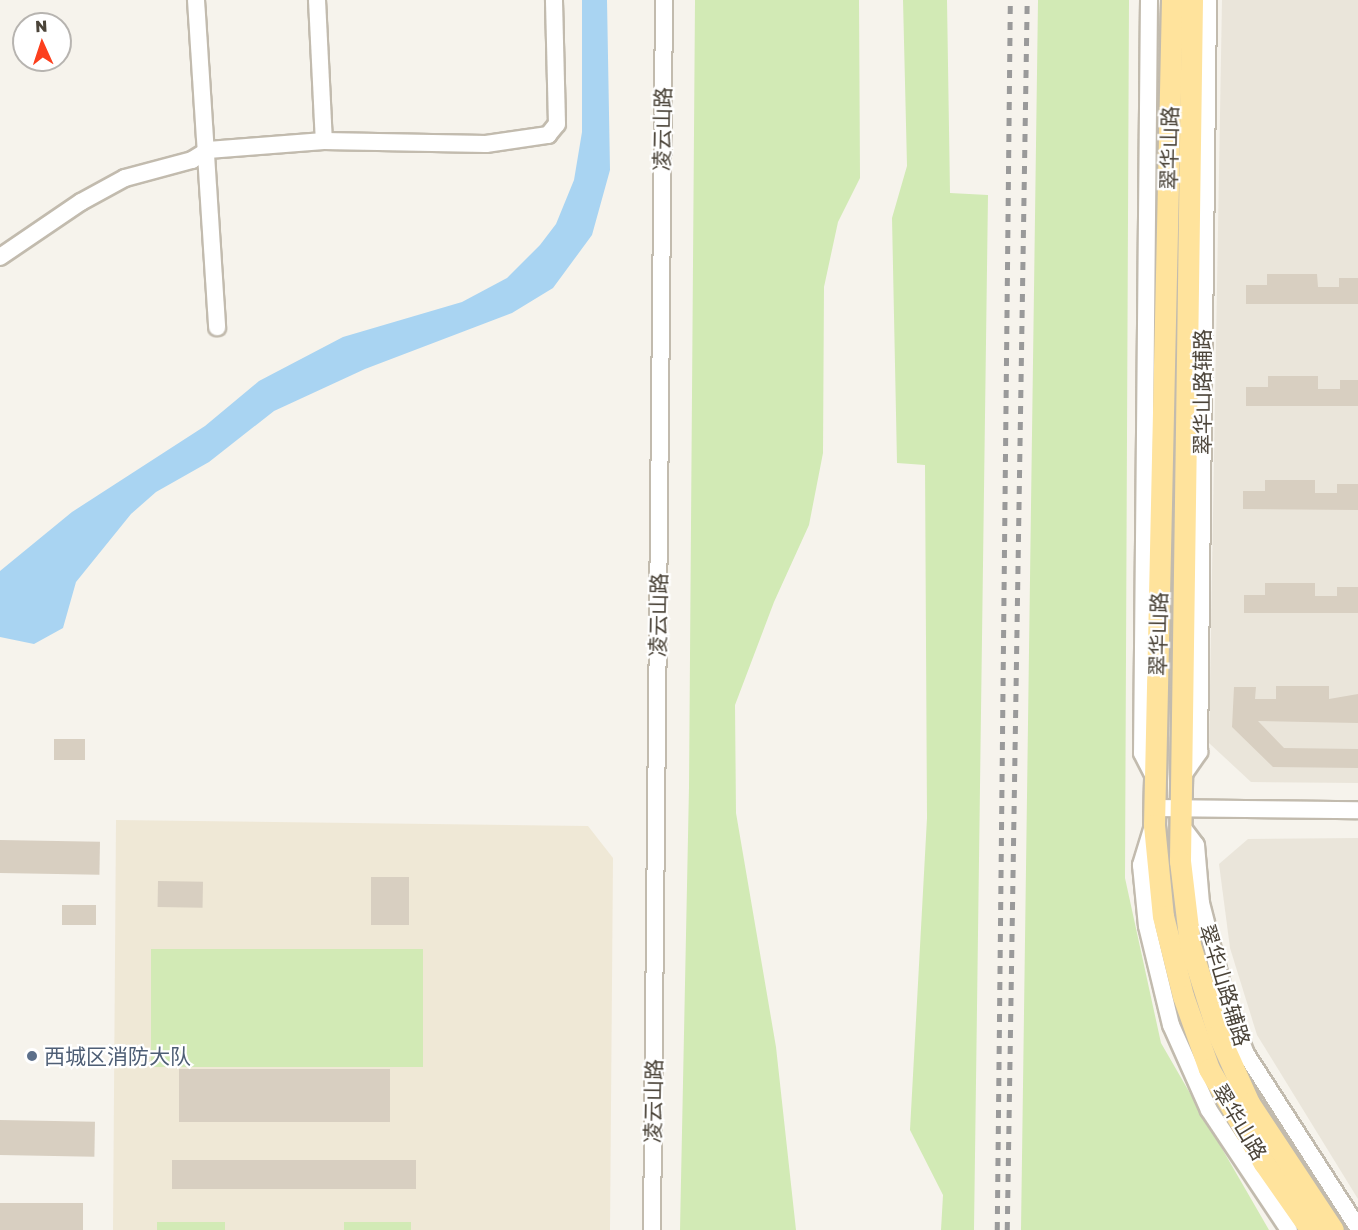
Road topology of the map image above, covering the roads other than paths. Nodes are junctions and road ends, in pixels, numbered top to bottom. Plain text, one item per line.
1 (196, 0) edge
2 (317, 0) edge
3 (554, 0) edge
4 (664, 0) edge
5 (1149, 0) edge
6 (1172, 0) edge
7 (1192, 0) edge
8 (1208, 0) edge
9 (324, 141) junction
10 (208, 150) junction
11 (0, 257) edge
12 (217, 327) dead end
13 (1155, 778) junction
14 (1181, 778) junction
15 (1358, 810) edge
16 (1154, 816) junction
17 (1180, 816) junction
18 (1358, 1228) edge
19 (652, 1230) edge
20 (1289, 1230) edge
21 (1311, 1230) edge
22 (1333, 1230) edge

1 - 10 street
2 - 9 street
3 - 9 street
4 - 19 street, 凌云山路
5 - 13 street
6 - 13 main road, 翠华山路
7 - 14 main road, 翠华山路
8 - 14 street, 翠华山路辅路
9 - 10 street
10 - 11 street
10 - 12 street
13 - 16 main road, 翠华山路
14 - 17 main road, 翠华山路
15 - 17 street
16 - 17 street
16 - 20 street
16 - 21 main road, 翠华山路
17 - 18 street, 翠华山路辅路
17 - 22 main road, 翠华山路

